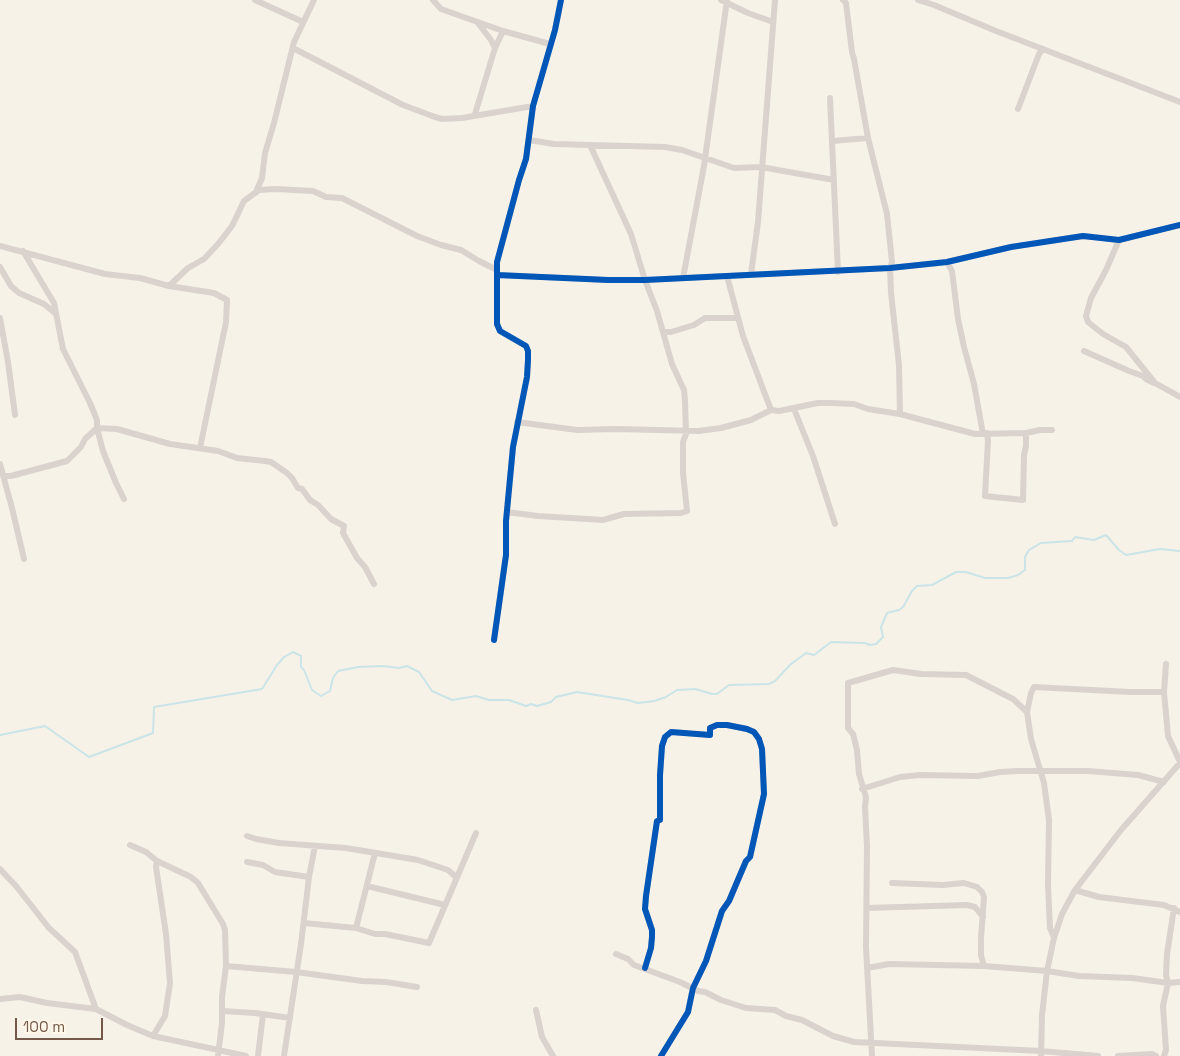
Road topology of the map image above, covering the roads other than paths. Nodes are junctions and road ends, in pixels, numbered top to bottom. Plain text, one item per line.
1 (255, 0) edge
2 (314, 0) edge
3 (433, 0) edge
4 (561, 0) edge
5 (775, 0) edge
6 (843, 0) edge
7 (918, 0) edge
8 (725, 1) edge
9 (303, 22) junction
10 (476, 22) junction
11 (773, 22) junction
12 (503, 31) junction
13 (550, 44) junction
14 (293, 48) junction
15 (496, 48) junction
16 (1043, 49) junction
17 (830, 98) dead end
18 (1180, 102) edge
19 (533, 106) junction
20 (1018, 110) dead end
21 (475, 114) junction
22 (868, 138) junction
23 (529, 140) junction
24 (832, 141) junction
25 (590, 145) junction
26 (704, 159) junction
27 (761, 167) junction
28 (834, 180) junction
29 (256, 192) junction
30 (1180, 226) edge
31 (1119, 240) junction
32 (0, 246) edge
33 (23, 251) junction
34 (947, 262) junction
35 (0, 267) edge
36 (890, 268) junction
37 (838, 272) junction
38 (497, 273) junction
39 (751, 274) junction
40 (727, 276) junction
41 (684, 278) junction
42 (644, 280) junction
43 (169, 286) junction
44 (57, 315) junction
45 (0, 318) edge
46 (737, 318) junction
47 (663, 332) junction
48 (1084, 351) dead end
49 (1155, 383) junction
50 (1180, 398) edge
51 (794, 409) junction
52 (771, 410) junction
53 (900, 414) junction
54 (15, 415) dead end
55 (517, 422) junction
56 (97, 428) junction
57 (1052, 430) dead end
58 (685, 432) junction
59 (1026, 433) junction
60 (985, 434) junction
61 (200, 448) junction
62 (0, 464) edge
63 (2, 474) junction
64 (124, 499) dead end
65 (507, 512) junction
66 (835, 524) dead end
67 (24, 559) dead end
68 (374, 584) dead end
69 (494, 640) dead end
70 (1166, 664) dead end
71 (1164, 692) junction
72 (1026, 712) junction
73 (1180, 763) edge
74 (1040, 771) junction
75 (1164, 782) junction
76 (862, 789) junction
77 (476, 833) dead end
78 (247, 836) dead end
79 (130, 845) dead end
80 (315, 846) junction
81 (375, 853) junction
82 (157, 861) junction
83 (247, 862) dead end
84 (0, 869) edge
85 (309, 877) junction
86 (456, 877) junction
87 (892, 883) dead end
88 (367, 886) junction
89 (1075, 890) junction
90 (445, 905) junction
91 (867, 908) junction
92 (1178, 912) edge
93 (983, 917) junction
94 (304, 923) junction
95 (356, 928) junction
96 (1054, 938) junction
97 (616, 954) dead end
98 (226, 966) junction
99 (984, 966) junction
100 (645, 968) junction
101 (867, 968) junction
102 (1047, 971) junction
103 (296, 972) junction
104 (1180, 982) edge
105 (1168, 983) junction
106 (417, 987) dead end
107 (693, 988) junction
108 (0, 999) edge
109 (96, 1009) junction
110 (536, 1010) dead end
111 (222, 1011) junction
112 (263, 1014) junction
113 (290, 1018) junction
114 (154, 1036) junction
115 (871, 1043) junction
116 (218, 1053) edge
117 (1041, 1053) edge
118 (246, 1056) edge
119 (258, 1056) edge
120 (284, 1056) edge
121 (553, 1056) edge
122 (661, 1056) edge
123 (872, 1056) edge
124 (1098, 1056) edge
125 (1118, 1056) edge
126 (1156, 1056) edge
127 (1164, 1056) edge

1 - 9 street
2 - 9 street
3 - 10 street
4 - 13 street
5 - 11 street
6 - 22 street
7 - 16 street
8 - 11 street
8 - 26 street
9 - 14 street
10 - 12 street
10 - 15 street
11 - 27 street
12 - 13 street
12 - 15 street
13 - 19 street
14 - 21 street
14 - 29 street
15 - 21 street
16 - 18 street
16 - 20 street
17 - 24 street
19 - 21 street
19 - 23 street
22 - 24 street
22 - 36 street
23 - 25 street
23 - 38 street
24 - 28 street
25 - 26 street
25 - 42 street
26 - 27 street
26 - 41 street
27 - 28 street
27 - 39 street
28 - 37 street
29 - 38 street
29 - 43 street
30 - 31 street
31 - 34 street
31 - 49 street
32 - 33 street
33 - 43 street
33 - 44 street
34 - 36 street
34 - 60 street
35 - 44 street
36 - 37 street
36 - 53 street
37 - 39 street
38 - 42 street
38 - 55 street
39 - 40 street
40 - 41 street
40 - 46 street
41 - 42 street
42 - 47 street
43 - 61 street
44 - 56 street
45 - 54 street
46 - 47 street
46 - 52 street
47 - 58 street
48 - 49 street
49 - 50 street
51 - 52 street
51 - 53 street
51 - 66 street
52 - 58 street
53 - 60 street
55 - 58 street
55 - 65 street
56 - 61 street
56 - 63 street
56 - 64 street
57 - 59 street
58 - 65 street
59 - 60 street
59 - 60 street
61 - 68 street
62 - 63 street
63 - 67 street
65 - 69 street
70 - 71 street
71 - 72 street
71 - 73 street
72 - 74 street
72 - 76 street
73 - 75 street
74 - 75 street
74 - 76 street
74 - 96 street
75 - 89 street
76 - 91 street
77 - 86 street
78 - 80 street
79 - 82 street
80 - 81 street
80 - 85 street
81 - 86 street
81 - 88 street
82 - 98 street
82 - 114 street
83 - 85 street
84 - 109 street
85 - 94 street
86 - 90 street
87 - 93 street
88 - 90 street
88 - 95 street
89 - 92 street
89 - 96 street
90 - 95 street
91 - 93 street
91 - 101 street
92 - 105 street
93 - 99 street
94 - 95 street
94 - 103 street
96 - 102 street
97 - 100 street
98 - 103 street
98 - 111 street
99 - 101 street
99 - 102 street
100 - 107 street
100 - 107 street
101 - 115 street
102 - 105 street
102 - 117 street
103 - 106 street
103 - 113 street
104 - 105 street
105 - 127 street
107 - 115 street
107 - 122 street
108 - 109 street
109 - 114 street
110 - 121 street
111 - 112 street
111 - 116 street
112 - 113 street
112 - 119 street
113 - 120 street
114 - 116 street
115 - 117 street
115 - 123 street
116 - 118 street
117 - 124 street
125 - 126 street

